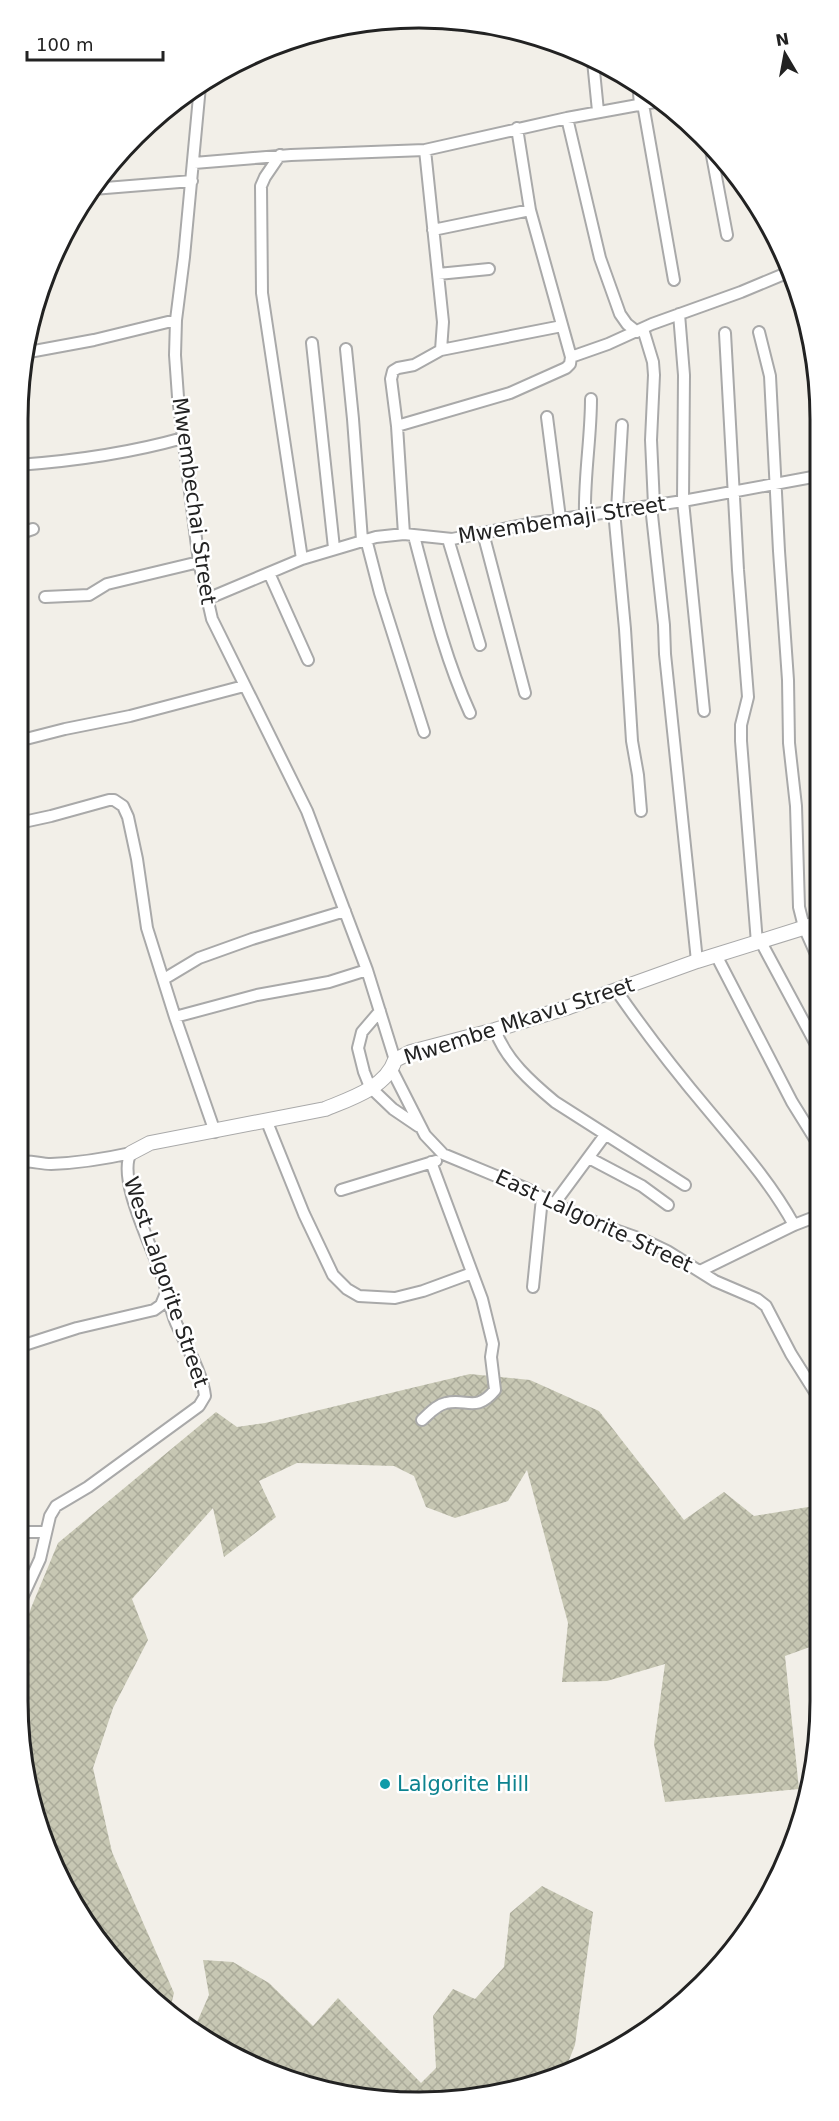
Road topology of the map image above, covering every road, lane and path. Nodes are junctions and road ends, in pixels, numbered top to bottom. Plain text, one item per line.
1 (594, 70) edge
2 (199, 96) edge
3 (641, 97) edge
4 (649, 103) edge
5 (642, 104) junction
6 (598, 111) junction
7 (567, 118) junction
8 (517, 128) junction
9 (425, 150) junction
10 (280, 155) junction
11 (194, 163) junction
12 (715, 164) edge
13 (192, 181) junction
14 (104, 188) edge
15 (530, 210) junction
16 (433, 230) junction
17 (728, 235) dead end
18 (489, 269) dead end
19 (438, 274) junction
20 (783, 274) edge
21 (675, 280) dead end
22 (679, 314) junction
23 (176, 320) junction
24 (562, 326) junction
25 (640, 330) junction
26 (759, 332) dead end
27 (725, 333) dead end
28 (312, 343) dead end
29 (346, 349) dead end
30 (441, 350) junction
31 (35, 351) edge
32 (571, 357) junction
33 (591, 399) dead end
34 (547, 417) dead end
35 (622, 425) dead end
36 (397, 426) junction
37 (183, 438) junction
38 (28, 465) edge
39 (810, 478) edge
40 (776, 485) junction
41 (733, 492) junction
42 (683, 501) junction
43 (652, 505) junction
44 (616, 511) junction
45 (585, 515) junction
46 (560, 518) junction
47 (33, 529) dead end
48 (28, 531) edge
49 (483, 533) junction
50 (409, 535) junction
51 (448, 539) junction
52 (364, 540) junction
53 (334, 548) junction
54 (302, 559) junction
55 (199, 562) junction
56 (269, 573) junction
57 (45, 597) dead end
58 (207, 599) junction
59 (480, 645) dead end
60 (308, 660) dead end
61 (244, 686) junction
62 (525, 693) dead end
63 (704, 711) dead end
64 (470, 713) dead end
65 (424, 732) dead end
66 (28, 738) edge
67 (641, 811) dead end
68 (28, 821) dead end
69 (345, 910) junction
70 (810, 925) edge
71 (804, 927) junction
72 (810, 941) edge
73 (758, 942) junction
74 (716, 955) junction
75 (697, 961) junction
76 (367, 970) junction
77 (164, 979) junction
78 (616, 990) junction
79 (380, 1011) junction
80 (175, 1017) junction
81 (495, 1030) junction
82 (810, 1034) edge
83 (394, 1065) junction
84 (370, 1087) junction
85 (267, 1122) junction
86 (422, 1129) junction
87 (214, 1132) junction
88 (810, 1132) edge
89 (605, 1135) junction
90 (131, 1152) junction
91 (448, 1157) junction
92 (589, 1158) junction
93 (28, 1160) edge
94 (431, 1162) junction
95 (685, 1185) dead end
96 (341, 1190) dead end
97 (542, 1198) junction
98 (554, 1204) junction
99 (668, 1205) dead end
100 (810, 1219) edge
101 (794, 1225) junction
102 (700, 1271) junction
103 (472, 1273) junction
104 (533, 1287) dead end
105 (166, 1293) junction
106 (28, 1344) edge
107 (810, 1384) edge
108 (422, 1420) dead end
109 (28, 1532) edge
110 (46, 1532) junction
111 (28, 1585) edge

1 - 6 street
2 - 11 street, Mwembechai Street
3 - 5 street
4 - 5 street
5 - 6 street
5 - 21 street
6 - 7 street
7 - 8 street
7 - 25 street
8 - 9 street
8 - 15 street
9 - 10 street
9 - 16 street
10 - 11 street
10 - 54 street
11 - 13 street, Mwembechai Street
12 - 17 street
13 - 14 street
13 - 23 street, Mwembechai Street
15 - 16 street
15 - 24 street
16 - 19 street
18 - 19 street
19 - 30 street
20 - 22 street
22 - 25 street
22 - 42 street
23 - 31 street
23 - 37 street, Mwembechai Street
24 - 30 street
24 - 32 street
25 - 32 street
25 - 43 street
26 - 40 street
27 - 41 street
28 - 53 street
29 - 52 street
30 - 36 street
32 - 36 street
33 - 45 street
34 - 46 street
35 - 44 street
36 - 50 street
37 - 38 street
37 - 55 street, Mwembechai Street
39 - 40 street, Mwembemaji Street
40 - 41 street, Mwembemaji Street
40 - 71 street
41 - 42 street, Mwembemaji Street
41 - 73 street
42 - 43 street, Mwembemaji Street
42 - 63 street
43 - 44 street, Mwembemaji Street
43 - 75 street
44 - 45 street, Mwembemaji Street
44 - 67 street
45 - 46 street, Mwembemaji Street
46 - 49 street, Mwembemaji Street
47 - 48 street
49 - 51 street, Mwembemaji Street
49 - 62 street
50 - 51 street, Mwembemaji Street
50 - 52 street, Mwembemaji Street
50 - 64 street
51 - 59 street
52 - 53 street, Mwembemaji Street
52 - 65 street
53 - 54 street, Mwembemaji Street
54 - 56 street, Mwembemaji Street
55 - 57 street
55 - 58 street, Mwembechai Street
56 - 58 street, Mwembemaji Street
56 - 60 street
58 - 61 street, Mwembechai Street
61 - 66 street
61 - 69 street, Mwembechai Street
68 - 77 street
69 - 76 street, Mwembechai Street
69 - 77 street
70 - 71 street, Mwembe Mkavu Street
71 - 72 street
71 - 73 street, Mwembe Mkavu Street
73 - 74 street, Mwembe Mkavu Street
73 - 82 street
74 - 75 street, Mwembe Mkavu Street
74 - 88 street
75 - 78 street, Mwembe Mkavu Street
76 - 79 street, Mwembechai Street
76 - 80 street
77 - 80 street
78 - 81 street, Mwembe Mkavu Street
78 - 101 street
79 - 83 street, Mwembechai Street
79 - 84 street
80 - 87 street
81 - 83 street, Mwembe Mkavu Street
81 - 89 street
83 - 84 street, Mwembe Mkavu Street
83 - 86 street, East Lalgorite Street
84 - 85 street, Mwembe Mkavu Street
84 - 86 street
85 - 87 street, Mwembe Mkavu Street
85 - 103 street
86 - 91 street, East Lalgorite Street
87 - 90 street, Mwembe Mkavu Street
89 - 92 street
89 - 95 street
90 - 93 street, Mwembe Mkavu Street
90 - 105 street, West Lalgorite Street
91 - 94 street
91 - 97 street, East Lalgorite Street
92 - 98 street
92 - 99 street
94 - 96 street
94 - 103 street
97 - 98 street, East Lalgorite Street
97 - 104 street
98 - 102 street, East Lalgorite Street
100 - 101 street
101 - 102 street
102 - 107 street, East Lalgorite Street
103 - 108 street
105 - 106 street
105 - 110 street, West Lalgorite Street
109 - 110 street
110 - 111 street, West Lalgorite Street

